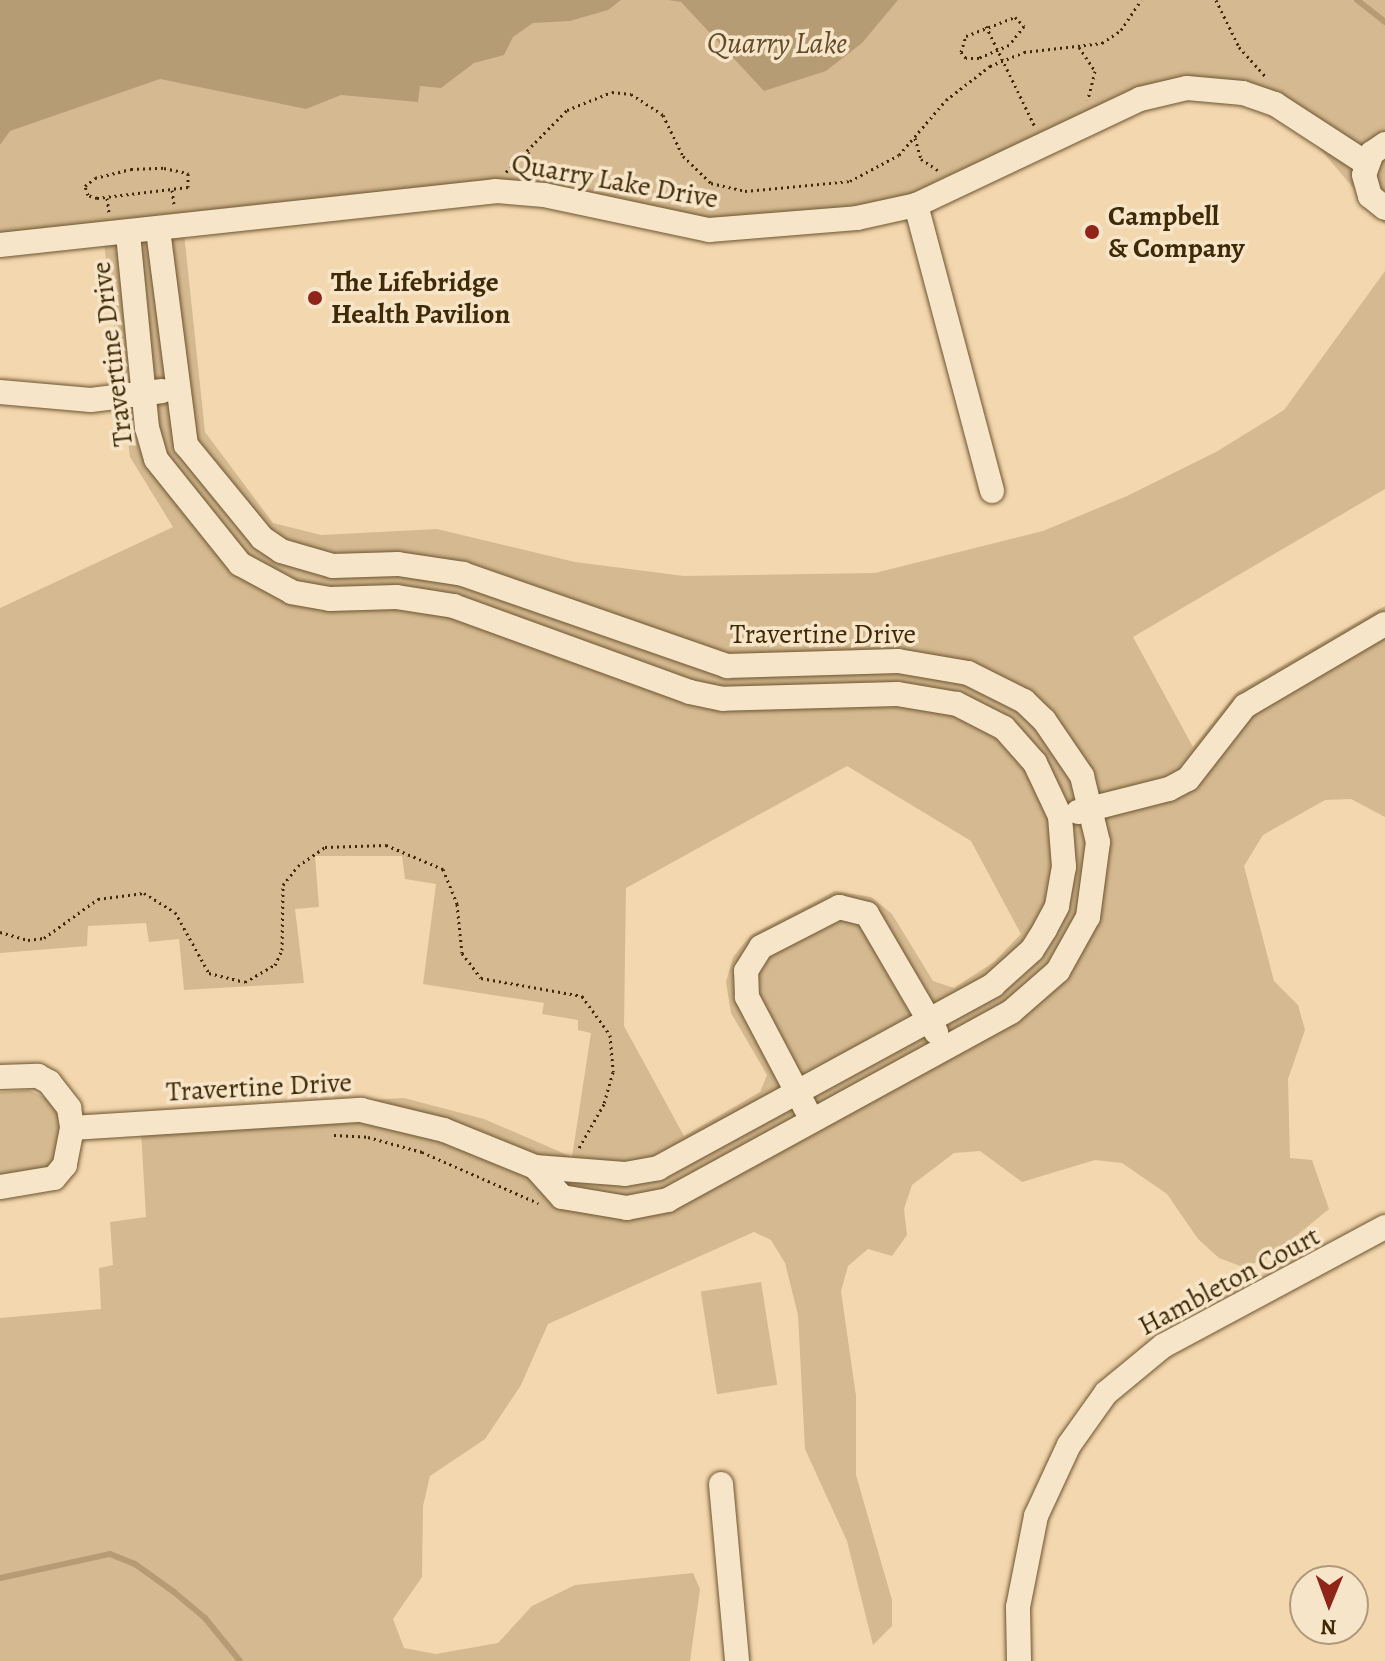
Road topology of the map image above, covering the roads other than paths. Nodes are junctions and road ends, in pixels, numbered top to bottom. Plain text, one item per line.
1 (1385, 144) edge
2 (1366, 163) junction
3 (916, 205) junction
4 (1385, 208) edge
5 (158, 230) junction
6 (128, 233) junction
7 (0, 245) edge
8 (176, 389) junction
9 (0, 392) edge
10 (147, 393) junction
11 (201, 467) junction
12 (175, 487) junction
13 (992, 491) dead end
14 (1385, 624) edge
15 (1092, 808) junction
16 (1060, 816) junction
17 (929, 1020) junction
18 (944, 1048) junction
19 (0, 1077) edge
20 (798, 1094) junction
21 (813, 1123) junction
22 (72, 1128) junction
23 (535, 1167) junction
24 (0, 1187) edge
25 (1385, 1227) edge
26 (721, 1484) dead end
27 (737, 1661) edge
28 (1019, 1661) edge

1 - 2 street
2 - 3 street, Quarry Lake Drive
2 - 4 street
3 - 5 street, Quarry Lake Drive
3 - 13 street
5 - 6 street, Quarry Lake Drive
5 - 8 street, Travertine Drive
6 - 7 street, Quarry Lake Drive
6 - 10 street, Travertine Drive
8 - 10 street
8 - 11 street, Travertine Drive
9 - 10 street
10 - 12 street, Travertine Drive
11 - 12 street
11 - 15 street, Travertine Drive
12 - 16 street, Travertine Drive
14 - 15 street
15 - 16 street
15 - 18 street, Travertine Drive
16 - 17 street, Travertine Drive
17 - 18 street
17 - 20 street, Travertine Drive
17 - 20 street
18 - 21 street, Travertine Drive
19 - 22 street
20 - 21 street
20 - 23 street, Travertine Drive
21 - 23 street, Travertine Drive
22 - 23 street, Travertine Drive
22 - 24 street
25 - 28 street, Hambleton Court
26 - 27 street

